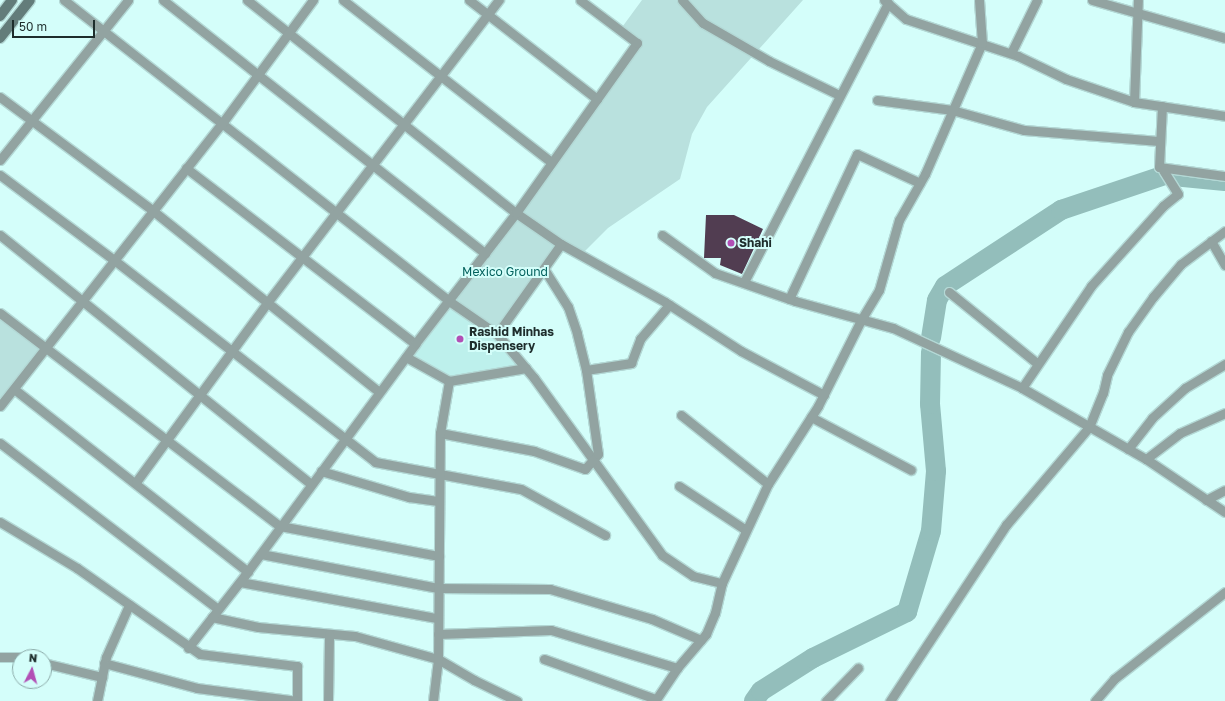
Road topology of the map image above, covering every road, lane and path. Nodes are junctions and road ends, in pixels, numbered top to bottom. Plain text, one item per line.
1 (12, 0) edge
2 (30, 0) edge
3 (64, 0) edge
4 (128, 0) edge
5 (163, 0) edge
6 (247, 0) edge
7 (313, 0) edge
8 (343, 0) edge
9 (469, 0) edge
10 (499, 0) edge
11 (580, 0) edge
12 (682, 0) edge
13 (979, 0) edge
14 (1037, 0) edge
15 (1092, 0) edge
16 (1138, 0) edge
17 (886, 2) edge
18 (488, 14) junction
19 (1138, 14) junction
20 (0, 16) edge
21 (102, 31) junction
22 (289, 33) junction
23 (0, 38) edge
24 (1225, 38) edge
25 (982, 43) junction
26 (1011, 53) junction
27 (258, 74) junction
28 (441, 77) junction
29 (839, 95) junction
30 (0, 98) edge
31 (597, 99) junction
32 (877, 100) dead end
33 (1134, 102) junction
34 (1162, 106) junction
35 (952, 110) junction
36 (1225, 116) edge
37 (32, 122) junction
38 (223, 122) junction
39 (404, 124) junction
40 (1159, 141) junction
41 (0, 160) edge
42 (551, 162) junction
43 (373, 165) junction
44 (186, 168) junction
45 (1163, 170) junction
46 (0, 175) edge
47 (1225, 176) edge
48 (920, 183) junction
49 (152, 210) junction
50 (337, 212) junction
51 (516, 213) junction
52 (1225, 231) edge
53 (662, 234) dead end
54 (0, 235) edge
55 (1211, 241) junction
56 (561, 244) junction
57 (485, 252) junction
58 (302, 257) junction
59 (114, 260) junction
60 (1225, 264) edge
61 (544, 269) junction
62 (744, 282) junction
63 (949, 292) dead end
64 (789, 299) junction
65 (83, 301) junction
66 (449, 301) junction
67 (267, 303) junction
68 (669, 305) junction
69 (0, 314) edge
70 (861, 320) junction
71 (497, 334) junction
72 (415, 344) junction
73 (46, 348) junction
74 (232, 351) junction
75 (406, 357) junction
76 (1038, 364) junction
77 (1225, 364) edge
78 (526, 368) junction
79 (586, 370) junction
80 (449, 381) junction
81 (1022, 388) junction
82 (14, 389) junction
83 (379, 392) junction
84 (200, 394) junction
85 (824, 395) junction
86 (0, 406) edge
87 (1225, 413) edge
88 (681, 415) dead end
89 (811, 418) junction
90 (1089, 426) junction
91 (440, 433) junction
92 (167, 440) junction
93 (344, 440) junction
94 (0, 443) edge
95 (1128, 449) junction
96 (1146, 459) junction
97 (593, 460) junction
98 (911, 470) dead end
99 (321, 471) junction
100 (438, 475) junction
101 (136, 482) junction
102 (311, 484) junction
103 (768, 484) junction
104 (679, 486) dead end
105 (1225, 490) edge
106 (1206, 500) junction
107 (438, 501) junction
108 (1225, 512) edge
109 (0, 522) edge
110 (280, 526) junction
111 (746, 530) junction
112 (605, 535) dead end
113 (261, 554) junction
114 (438, 556) junction
115 (248, 572) junction
116 (240, 582) junction
117 (722, 583) junction
118 (438, 588) junction
119 (1225, 592) edge
120 (129, 605) junction
121 (218, 609) junction
122 (212, 617) junction
123 (437, 618) junction
124 (329, 634) junction
125 (438, 634) junction
126 (701, 640) junction
127 (188, 648) junction
128 (0, 657) edge
129 (12, 657) edge
130 (438, 659) junction
131 (544, 659) dead end
132 (104, 663) junction
133 (52, 665) edge
134 (677, 668) junction
135 (858, 668) dead end
136 (102, 676) junction
137 (656, 700) edge
138 (97, 701) edge
139 (297, 701) edge
140 (328, 701) edge
141 (433, 701) edge
142 (517, 701) edge
143 (826, 701) edge
144 (890, 701) edge
145 (1095, 701) edge

1 - 20 main road
2 - 23 main road
3 - 21 street
4 - 21 street
5 - 27 street
6 - 22 street
7 - 22 street
8 - 28 street
9 - 18 street
10 - 18 street
11 - 31 street
12 - 29 street
13 - 25 street
14 - 26 street
15 - 19 street
16 - 19 street
17 - 25 street
17 - 29 street
18 - 28 street
18 - 31 street
19 - 24 street
19 - 33 street
21 - 37 street
21 - 38 street
22 - 27 street
22 - 39 street
25 - 26 street
25 - 35 street
26 - 33 street
27 - 38 street
27 - 43 street
28 - 39 street
28 - 42 street
29 - 62 street
30 - 37 street
31 - 42 street
32 - 35 street
33 - 34 street
34 - 36 street
34 - 40 street
35 - 40 street
35 - 48 street
37 - 41 street
37 - 49 street
38 - 44 street
38 - 50 street
39 - 43 street
39 - 51 street
40 - 45 street
42 - 51 street
43 - 50 street
43 - 57 street
44 - 49 street
44 - 58 street
45 - 47 street
45 - 76 street
46 - 59 street
48 - 64 street
48 - 70 street
49 - 59 street
49 - 67 street
50 - 58 street
50 - 66 street
51 - 56 street
51 - 57 street
52 - 55 street
53 - 62 street
54 - 65 street
55 - 60 street
55 - 90 street
56 - 61 street
56 - 68 street
57 - 66 street
58 - 67 street
58 - 72 street
59 - 65 street
59 - 74 street
61 - 71 street
61 - 79 street
62 - 64 street
63 - 76 street
64 - 70 street
65 - 73 street
65 - 84 street
66 - 71 street
66 - 72 street
67 - 74 street
67 - 83 street
68 - 79 street
68 - 85 street
69 - 73 street
70 - 81 street
70 - 85 street
71 - 78 street
72 - 75 street
73 - 82 street
73 - 92 street
74 - 84 street
74 - 93 street
75 - 80 street
75 - 83 street
76 - 81 street
77 - 95 street
78 - 80 street
78 - 97 street
79 - 97 street
80 - 91 street
81 - 90 street
82 - 86 street
82 - 101 street
83 - 93 street
84 - 92 street
84 - 102 street
85 - 89 street
87 - 96 street
88 - 103 street
89 - 98 street
89 - 103 street
90 - 95 street
90 - 144 street
91 - 97 street
91 - 100 street
92 - 101 street
92 - 110 street
93 - 99 street
93 - 100 street
94 - 121 street
95 - 96 street
96 - 106 street
97 - 117 street
99 - 102 street
99 - 107 street
100 - 107 street
100 - 112 street
101 - 115 street
102 - 110 street
103 - 111 street
104 - 111 street
105 - 106 street
106 - 108 street
107 - 114 street
109 - 120 street
110 - 113 street
110 - 114 street
111 - 117 street
113 - 115 street
113 - 118 street
114 - 118 street
115 - 116 street
116 - 121 street
116 - 123 street
117 - 126 street
118 - 123 street
118 - 126 street
119 - 145 street
120 - 127 street
120 - 132 street
121 - 122 street
122 - 124 street
122 - 127 street
123 - 125 street
124 - 130 street
124 - 140 street
125 - 130 street
125 - 134 street
126 - 134 street
127 - 139 street
128 - 129 street
130 - 141 street
130 - 142 street
131 - 137 street
132 - 136 street
132 - 139 street
133 - 136 street
134 - 137 street
135 - 143 street
136 - 138 street

